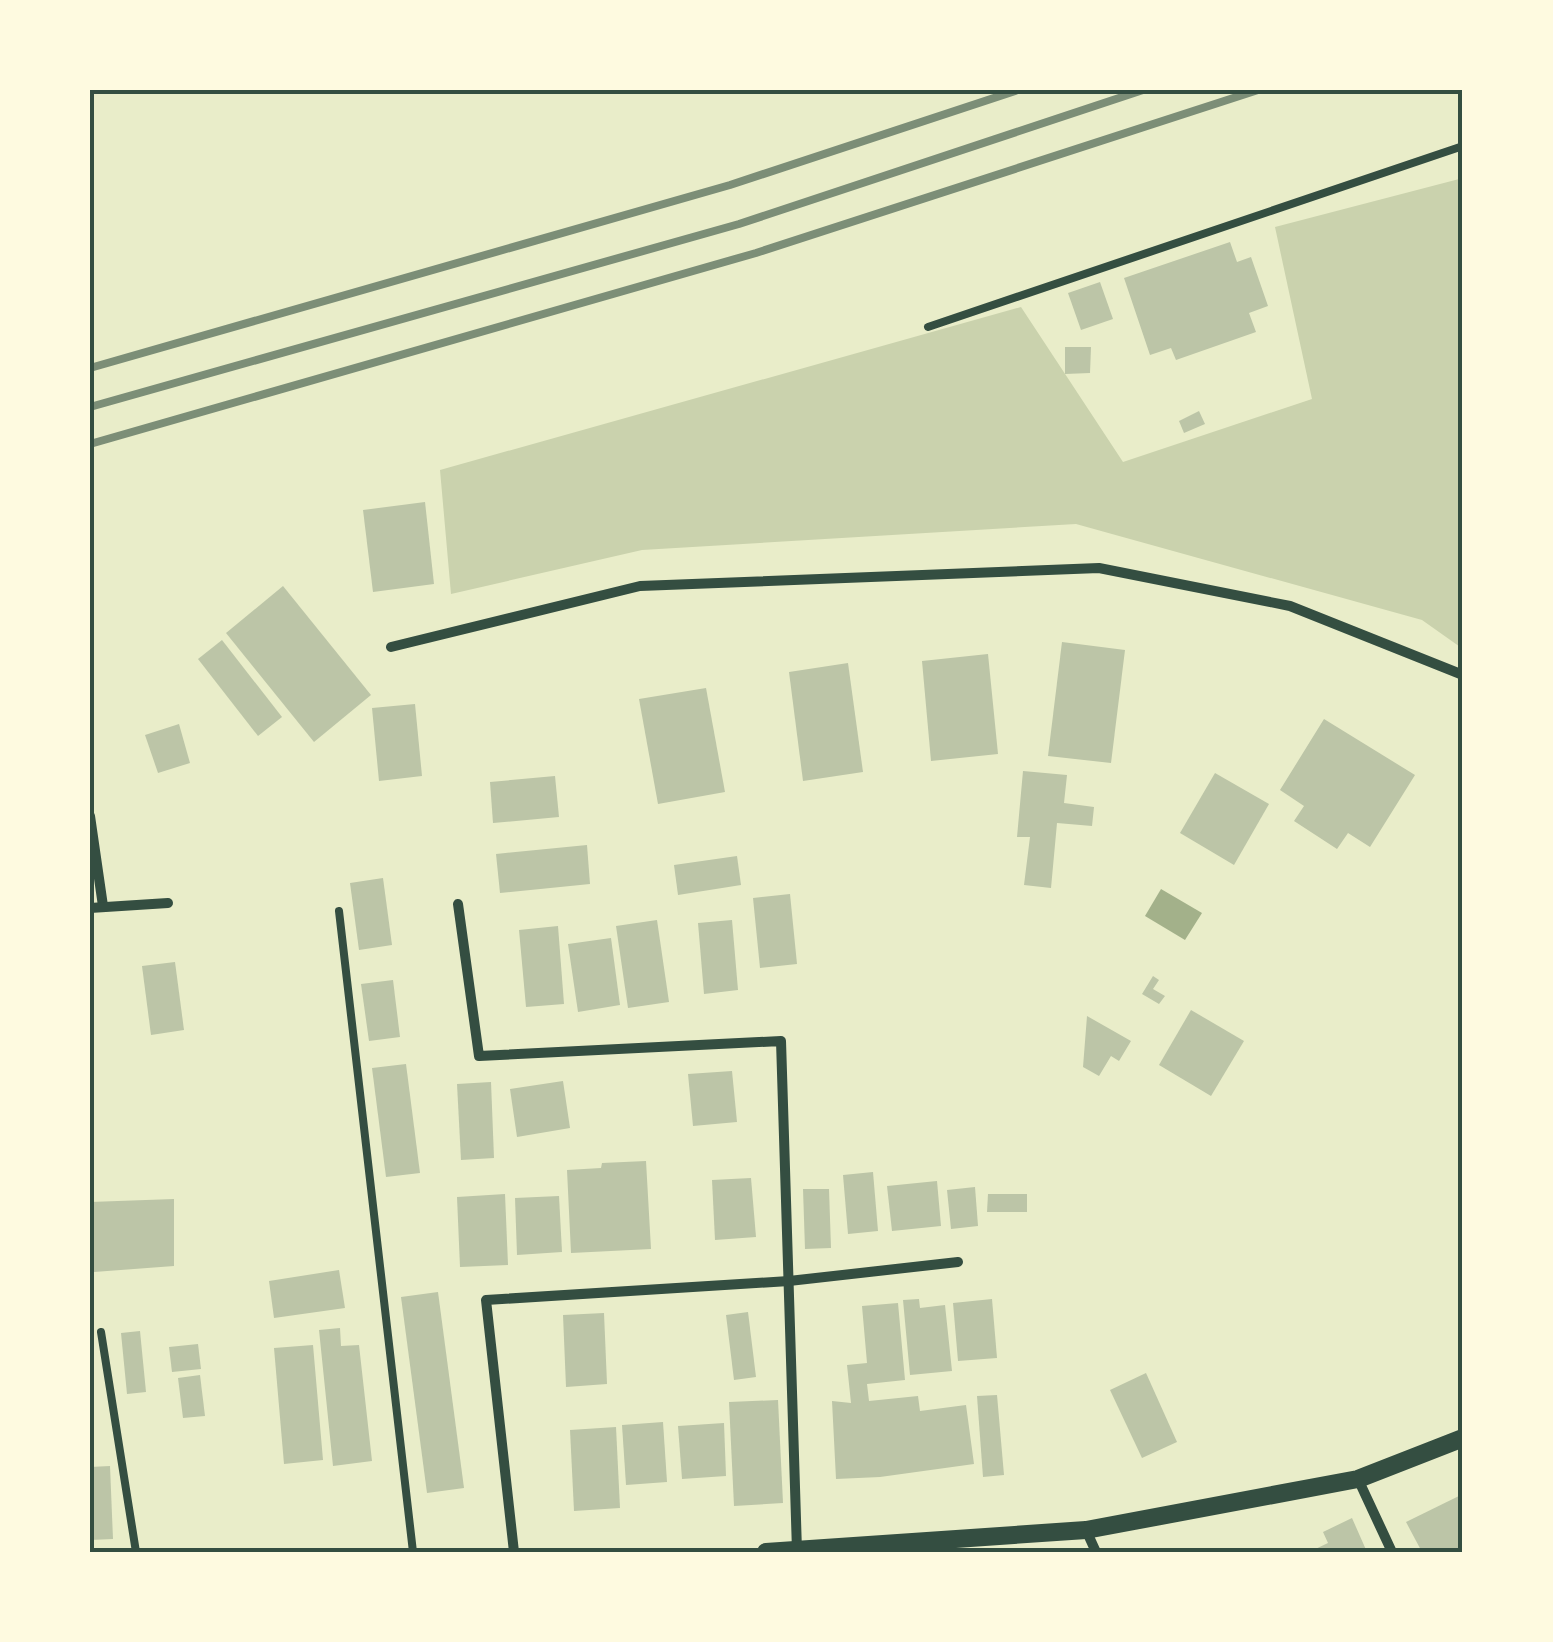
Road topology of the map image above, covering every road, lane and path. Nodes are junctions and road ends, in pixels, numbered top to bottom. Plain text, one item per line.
1 (1463, 146) edge
2 (928, 328) dead end
3 (391, 648) dead end
4 (1463, 675) edge
5 (90, 816) edge
6 (168, 903) dead end
7 (458, 904) dead end
8 (103, 906) junction
9 (90, 908) edge
10 (338, 910) dead end
11 (958, 1262) dead end
12 (789, 1281) junction
13 (100, 1332) dead end
14 (1463, 1438) edge
15 (1358, 1479) junction
16 (1086, 1530) junction
17 (797, 1551) edge
18 (136, 1552) edge
19 (413, 1552) edge
20 (514, 1552) edge
21 (766, 1552) edge
22 (1096, 1552) edge
23 (1392, 1552) edge

1 - 2 lane
3 - 4 street
5 - 8 street
6 - 8 street
7 - 12 street
8 - 9 street
10 - 19 lane
11 - 12 street
12 - 17 street
12 - 20 street
13 - 18 lane
14 - 15 street
15 - 16 street
15 - 23 street
16 - 17 street
16 - 22 street
17 - 21 street

